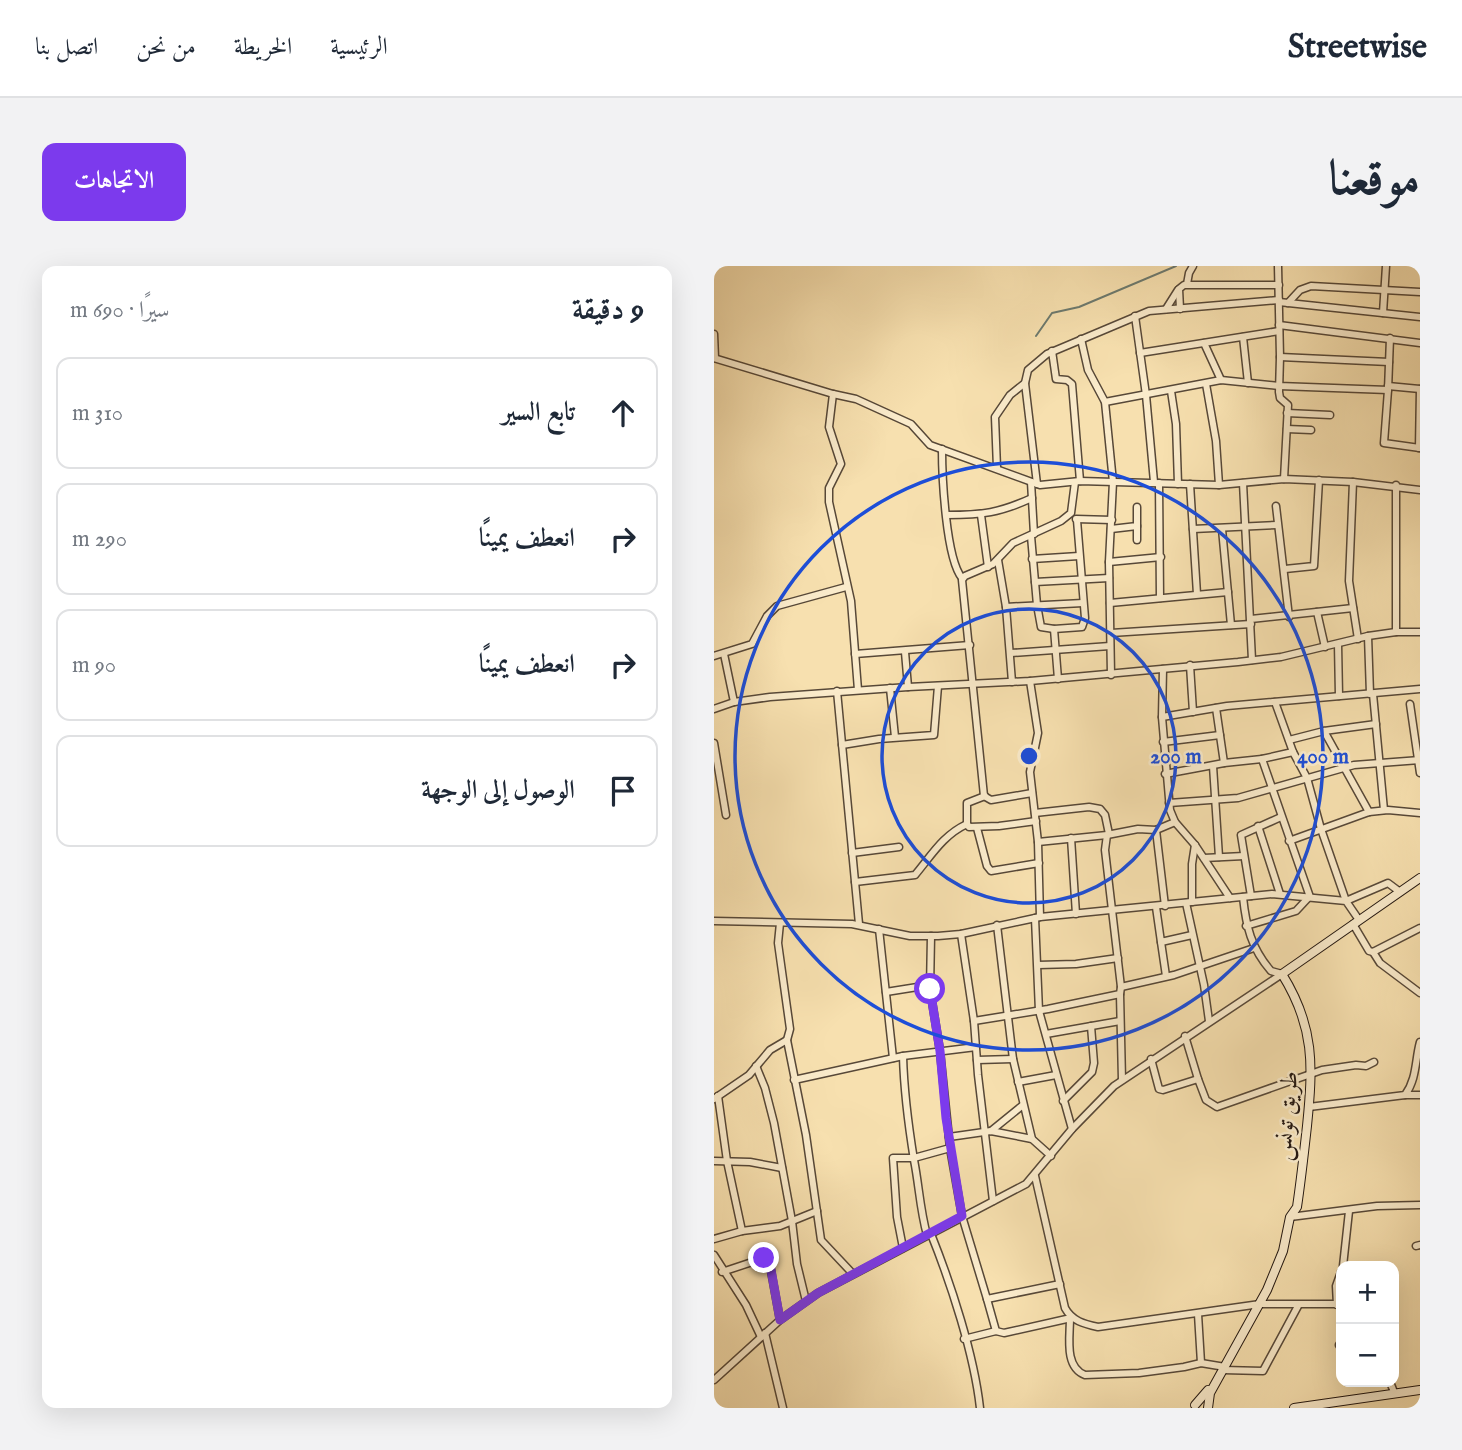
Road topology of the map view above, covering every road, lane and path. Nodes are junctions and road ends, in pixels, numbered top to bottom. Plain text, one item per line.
1 (1193, 266) edge
2 (1278, 266) edge
3 (1386, 266) edge
4 (1187, 284) junction
5 (1279, 285) junction
6 (1179, 289) junction
7 (1384, 290) junction
8 (1420, 292) edge
9 (1279, 301) junction
10 (1289, 303) junction
11 (1167, 309) junction
12 (1180, 309) junction
13 (1383, 313) junction
14 (1135, 316) junction
15 (1420, 317) edge
16 (1279, 328) junction
17 (714, 334) edge
18 (1242, 337) junction
19 (1390, 338) junction
20 (1082, 339) junction
21 (1204, 343) junction
22 (1420, 343) edge
23 (1052, 351) junction
24 (1140, 353) junction
25 (1280, 356) junction
26 (715, 358) edge
27 (1389, 362) junction
28 (1221, 380) junction
29 (1025, 383) junction
30 (1248, 383) junction
31 (1206, 384) junction
32 (1279, 386) junction
33 (1388, 388) junction
34 (1420, 389) edge
35 (1171, 391) junction
36 (832, 394) junction
37 (1146, 395) junction
38 (1105, 402) junction
39 (1287, 413) junction
40 (1330, 415) dead end
41 (1287, 429) junction
42 (1311, 430) dead end
43 (1420, 448) edge
44 (942, 449) junction
45 (998, 468) junction
46 (1284, 479) junction
47 (1319, 480) junction
48 (1078, 481) junction
49 (1114, 482) junction
50 (1353, 482) junction
51 (1034, 483) junction
52 (1157, 483) junction
53 (1178, 484) junction
54 (1190, 484) junction
55 (1243, 484) junction
56 (1219, 485) junction
57 (1396, 485) junction
58 (1420, 490) edge
59 (1032, 498) junction
60 (1276, 506) dead end
61 (1137, 507) dead end
62 (1071, 513) junction
63 (947, 515) junction
64 (981, 515) junction
65 (1077, 520) junction
66 (1112, 520) junction
67 (1277, 525) junction
68 (1137, 526) junction
69 (1244, 527) junction
70 (1111, 529) junction
71 (1193, 529) junction
72 (1222, 529) junction
73 (1032, 535) junction
74 (1137, 540) dead end
75 (1079, 556) junction
76 (1161, 558) junction
77 (1032, 559) junction
78 (998, 560) junction
79 (1109, 562) junction
80 (988, 567) junction
81 (1285, 569) junction
82 (962, 578) junction
83 (1109, 578) junction
84 (1080, 579) junction
85 (1035, 582) junction
86 (846, 587) junction
87 (1228, 592) junction
88 (1197, 594) junction
89 (1160, 598) junction
90 (1083, 603) junction
91 (1110, 603) junction
92 (1037, 605) junction
93 (1006, 607) junction
94 (1353, 608) junction
95 (1317, 612) junction
96 (1289, 617) junction
97 (1251, 622) junction
98 (1231, 625) junction
99 (1054, 629) junction
100 (1396, 632) junction
101 (1420, 632) edge
102 (1111, 633) junction
103 (1368, 636) junction
104 (1358, 639) junction
105 (1338, 644) junction
106 (970, 645) junction
107 (1110, 646) junction
108 (1325, 646) junction
109 (1056, 650) junction
110 (905, 652) junction
111 (1011, 653) junction
112 (724, 654) junction
113 (855, 654) junction
114 (714, 656) edge
115 (1252, 660) junction
116 (1190, 665) junction
117 (1163, 669) junction
118 (1111, 675) junction
119 (1058, 679) junction
120 (1030, 681) junction
121 (1012, 682) junction
122 (974, 684) junction
123 (938, 686) junction
124 (908, 687) junction
125 (890, 688) junction
126 (1420, 689) edge
127 (858, 690) junction
128 (836, 691) junction
129 (1372, 694) junction
130 (1339, 696) junction
131 (734, 702) junction
132 (1275, 702) junction
133 (1410, 705) dead end
134 (1216, 708) junction
135 (714, 709) edge
136 (1193, 712) junction
137 (1161, 717) junction
138 (1376, 724) junction
139 (1324, 731) junction
140 (1220, 735) junction
141 (895, 737) junction
142 (1289, 740) junction
143 (1163, 742) junction
144 (714, 743) edge
145 (842, 745) junction
146 (1293, 752) junction
147 (1262, 760) junction
148 (1419, 760) edge
149 (1224, 763) junction
150 (1380, 763) junction
151 (1213, 766) junction
152 (1343, 768) junction
153 (1420, 773) edge
154 (1165, 774) junction
155 (1307, 778) junction
156 (1270, 789) junction
157 (1032, 793) junction
158 (985, 796) junction
159 (1215, 799) junction
160 (1168, 803) junction
161 (1384, 810) junction
162 (1369, 812) junction
163 (1035, 813) junction
164 (1420, 813) edge
165 (726, 815) dead end
166 (1280, 817) junction
167 (1036, 821) junction
168 (1175, 822) junction
169 (967, 824) junction
170 (1258, 826) junction
171 (976, 828) junction
172 (1321, 829) junction
173 (1156, 830) junction
174 (1108, 835) junction
175 (1071, 838) junction
176 (1289, 841) junction
177 (1038, 842) junction
178 (1195, 845) junction
179 (899, 847) dead end
180 (852, 853) junction
181 (1244, 856) junction
182 (1219, 857) junction
183 (1204, 858) junction
184 (1039, 863) junction
185 (1420, 878) edge
186 (855, 882) junction
187 (1400, 892) junction
188 (1280, 894) junction
189 (1251, 896) junction
190 (1243, 897) junction
191 (1310, 897) junction
192 (1230, 898) junction
193 (1346, 901) junction
194 (1189, 903) junction
195 (1165, 906) junction
196 (1156, 907) junction
197 (1113, 911) junction
198 (1076, 914) junction
199 (1038, 918) junction
200 (714, 921) edge
201 (1356, 922) junction
202 (780, 923) junction
203 (859, 924) junction
204 (998, 925) junction
205 (1246, 926) junction
206 (1420, 928) edge
207 (878, 929) junction
208 (961, 934) junction
209 (1192, 935) junction
210 (931, 936) junction
211 (1161, 942) junction
212 (1254, 948) junction
213 (1373, 951) junction
214 (1118, 958) junction
215 (1038, 965) junction
216 (1199, 965) junction
217 (1282, 974) junction
218 (1166, 976) junction
219 (930, 985) junction
220 (1120, 990) junction
221 (886, 992) junction
222 (1420, 993) edge
223 (1039, 1011) junction
224 (1006, 1016) junction
225 (974, 1021) junction
226 (1120, 1021) junction
227 (1209, 1021) junction
228 (1091, 1026) junction
229 (1045, 1034) junction
230 (1185, 1036) junction
231 (787, 1040) junction
232 (1420, 1042) edge
233 (976, 1047) junction
234 (940, 1051) junction
235 (902, 1056) junction
236 (893, 1058) junction
237 (1013, 1059) junction
238 (1151, 1059) junction
239 (977, 1060) junction
240 (1374, 1062) dead end
241 (756, 1066) junction
242 (1312, 1074) junction
243 (1056, 1075) junction
244 (1198, 1079) junction
245 (794, 1080) junction
246 (1122, 1080) junction
247 (1018, 1082) junction
248 (1405, 1095) junction
249 (1420, 1095) edge
250 (716, 1097) edge
251 (1063, 1101) junction
252 (1023, 1105) junction
253 (1309, 1107) junction
254 (1072, 1129) junction
255 (987, 1130) junction
256 (949, 1137) junction
257 (1032, 1139) junction
258 (950, 1148) junction
259 (1051, 1156) junction
260 (914, 1158) junction
261 (714, 1161) edge
262 (727, 1161) junction
263 (782, 1168) junction
264 (1035, 1176) junction
265 (993, 1201) junction
266 (1420, 1205) edge
267 (817, 1212) junction
268 (1349, 1212) junction
269 (962, 1216) junction
270 (1290, 1217) junction
271 (792, 1221) junction
272 (742, 1231) junction
273 (930, 1234) junction
274 (714, 1239) edge
275 (903, 1248) junction
276 (714, 1255) edge
277 (1344, 1261) edge
278 (722, 1272) junction
279 (853, 1274) junction
280 (1060, 1284) junction
281 (987, 1299) junction
282 (806, 1301) junction
283 (1261, 1304) junction
284 (1336, 1305) edge
285 (1298, 1306) junction
286 (1198, 1314) junction
287 (1071, 1318) junction
288 (780, 1320) junction
289 (996, 1331) junction
290 (763, 1335) junction
291 (964, 1339) junction
292 (1201, 1363) junction
293 (1223, 1370) junction
294 (714, 1380) edge
295 (1392, 1387) edge
296 (1420, 1390) edge
297 (1394, 1392) junction
298 (1194, 1407) edge
299 (783, 1408) edge
300 (980, 1408) edge
301 (1208, 1408) edge
302 (1294, 1408) edge

1 - 4 street
2 - 5 street
3 - 7 street
4 - 5 street
4 - 6 street
5 - 9 street
6 - 11 street
6 - 12 street
7 - 8 street
7 - 10 street
7 - 13 street
9 - 10 street
9 - 12 street
9 - 16 street
10 - 13 street
11 - 12 street
11 - 14 street
13 - 15 street
14 - 20 street
14 - 24 street
16 - 18 street
16 - 19 street
16 - 25 street
17 - 26 street
18 - 21 street
18 - 30 street
19 - 22 street
19 - 27 street
20 - 23 street
20 - 38 street
21 - 24 street
21 - 28 street
23 - 29 street
23 - 48 street
24 - 37 street
25 - 27 street
25 - 32 street
26 - 36 street
27 - 33 street
28 - 30 street
28 - 31 street
29 - 45 street
29 - 51 street
30 - 32 street
31 - 35 street
31 - 56 street
32 - 33 street
32 - 39 street
33 - 34 street
33 - 43 street
34 - 43 street
35 - 37 street
35 - 53 street
36 - 44 street
36 - 86 street
37 - 38 street
37 - 52 street
38 - 49 street
39 - 40 street
39 - 41 street
41 - 42 street
41 - 46 street
44 - 45 street
44 - 63 street
45 - 51 street
46 - 47 street
46 - 55 street
47 - 50 street
47 - 81 street
48 - 49 street
48 - 51 street
48 - 62 street
49 - 52 street
49 - 66 street
50 - 57 street
50 - 94 street
51 - 59 street
52 - 53 street
52 - 76 street
53 - 54 street
54 - 56 street
54 - 71 street
55 - 56 street
55 - 69 street
57 - 58 street
57 - 100 street
59 - 64 street
59 - 73 street
60 - 67 street
61 - 68 street
62 - 65 street
62 - 73 street
63 - 64 street
63 - 82 street
64 - 80 street
65 - 66 street
65 - 75 street
66 - 70 street
67 - 69 street
67 - 81 street
68 - 70 street
68 - 74 street
69 - 72 street
69 - 97 street
70 - 79 street
71 - 72 street
71 - 88 street
72 - 87 street
73 - 77 street
73 - 78 street
75 - 77 street
75 - 84 street
76 - 79 street
76 - 89 street
77 - 85 street
78 - 80 street
78 - 93 street
79 - 83 street
80 - 82 street
81 - 96 street
82 - 106 street
83 - 84 street
83 - 91 street
84 - 85 street
84 - 90 street
85 - 92 street
86 - 112 street
86 - 113 street
87 - 88 street
87 - 98 street
88 - 89 street
89 - 91 street
90 - 92 street
90 - 99 street
91 - 102 street
92 - 93 street
92 - 99 street
93 - 111 street
94 - 95 street
94 - 104 street
95 - 96 street
95 - 108 street
96 - 97 street
97 - 98 street
97 - 115 street
98 - 102 street
99 - 109 street
100 - 101 street
100 - 103 street
102 - 107 street
103 - 104 street
103 - 129 street
104 - 105 street
105 - 108 street
105 - 130 street
106 - 110 street
106 - 122 street
107 - 109 street
107 - 118 street
108 - 115 street
109 - 111 street
109 - 119 street
110 - 113 street
110 - 124 street
111 - 121 street
112 - 114 street
112 - 131 street
113 - 127 street
115 - 116 street
116 - 117 street
116 - 136 street
117 - 118 street
117 - 137 street
118 - 119 street
119 - 120 street
120 - 121 street
120 - 157 street
121 - 122 street
122 - 123 street
122 - 158 street
123 - 124 street
123 - 141 street
124 - 125 street
125 - 127 street
125 - 141 street
126 - 129 street
127 - 128 street
128 - 131 street
128 - 145 street
129 - 130 street
129 - 138 street
130 - 132 street
131 - 135 street
132 - 134 street
132 - 142 street
133 - 148 street
134 - 136 street
134 - 140 street
136 - 137 street
137 - 143 street
138 - 139 street
138 - 150 street
139 - 142 street
139 - 152 street
140 - 143 street
140 - 149 street
141 - 145 street
142 - 146 street
143 - 154 street
144 - 165 street
145 - 180 street
146 - 147 street
146 - 155 street
147 - 149 street
147 - 156 street
148 - 150 street
148 - 153 street
149 - 151 street
150 - 152 street
150 - 161 street
151 - 154 street
151 - 159 street
152 - 155 street
152 - 162 street
154 - 160 street
155 - 156 street
155 - 172 street
156 - 159 street
156 - 166 street
157 - 158 street
157 - 163 street
158 - 169 street
159 - 160 street
159 - 182 street
160 - 168 street
161 - 162 street
161 - 164 street
162 - 172 street
163 - 167 street
163 - 174 street
166 - 170 street
166 - 176 street
167 - 171 street
167 - 177 street
168 - 173 street
168 - 178 street
169 - 171 street
169 - 186 street
170 - 181 street
170 - 188 street
171 - 184 street
172 - 176 street
172 - 193 street
173 - 174 street
173 - 195 street
174 - 175 street
174 - 197 street
175 - 177 street
175 - 198 street
176 - 191 street
177 - 184 street
178 - 183 street
178 - 194 street
179 - 180 street
180 - 186 street
181 - 182 street
181 - 189 street
182 - 183 street
183 - 192 street
184 - 199 street
185 - 187 main road
186 - 203 street
187 - 193 street
187 - 201 main road
188 - 189 street
188 - 191 street
189 - 190 street
190 - 192 street
190 - 205 street
191 - 193 street
191 - 205 street
192 - 194 street
193 - 201 street
194 - 195 street
194 - 209 street
195 - 196 street
196 - 197 street
196 - 211 street
197 - 198 street
197 - 214 street
198 - 199 street
199 - 204 street
199 - 215 street
200 - 202 street
201 - 213 street
201 - 217 main road
202 - 203 street
202 - 231 street
203 - 207 street
204 - 208 street
204 - 224 street
205 - 212 street
206 - 213 street
207 - 210 street
207 - 221 street
208 - 210 street
208 - 225 street
209 - 211 street
209 - 216 street
210 - 219 street
211 - 218 street
212 - 216 street
212 - 217 street
213 - 222 street
214 - 215 street
214 - 220 street
215 - 223 street
216 - 218 street
216 - 227 street
217 - 227 street
217 - 242 main road, طريق تونس
218 - 220 street
219 - 221 street
219 - 234 street
220 - 223 street
220 - 226 street
221 - 236 street
223 - 224 street
223 - 229 street
224 - 225 street
224 - 237 street
225 - 233 street
226 - 228 street
226 - 246 street
227 - 230 street
228 - 229 street
228 - 251 street
229 - 243 street
230 - 238 street
230 - 244 street
231 - 241 street
231 - 245 street
232 - 248 street
233 - 234 street
233 - 239 street
234 - 235 street
234 - 256 street
235 - 236 street
235 - 260 street
236 - 245 street
237 - 239 street
237 - 247 street
238 - 244 street
238 - 246 street
239 - 255 street
240 - 242 street
241 - 250 street
241 - 263 street
242 - 244 street
242 - 253 main road, طريق تونس
243 - 247 street
243 - 251 street
245 - 267 street
246 - 254 street
247 - 252 street
248 - 249 street
248 - 253 street
250 - 262 street
251 - 254 street
252 - 255 street
252 - 257 street
253 - 270 main road, طريق تونس
254 - 259 street
255 - 256 street
255 - 257 street
255 - 265 street
256 - 258 street
257 - 259 street
258 - 260 street
258 - 269 street
259 - 264 street
260 - 273 street
260 - 275 street
261 - 262 street
262 - 263 street
262 - 272 street
263 - 271 street
264 - 265 street
264 - 280 street
265 - 269 street
266 - 268 street
267 - 271 street
267 - 279 street
268 - 270 street
268 - 277 street
269 - 273 street
269 - 281 street
270 - 283 main road, طريق تونس
271 - 272 street
271 - 282 street
272 - 274 street
273 - 275 street
273 - 291 street
275 - 279 street
276 - 278 street
278 - 288 street
278 - 290 street
279 - 282 street
280 - 281 street
280 - 287 street
281 - 289 street
282 - 288 street
283 - 285 street
283 - 286 street
283 - 293 main road, طريق تونس
284 - 285 street
285 - 293 street
286 - 287 street
286 - 292 street
287 - 289 street
287 - 292 street
288 - 290 street
289 - 291 street
290 - 294 street
290 - 299 street
291 - 300 street
292 - 293 street
293 - 298 main road, طريق تونس
293 - 301 main road, طريق تونس
295 - 297 street
296 - 297 main road
297 - 302 main road
298 - 301 main road, طريق تونس

